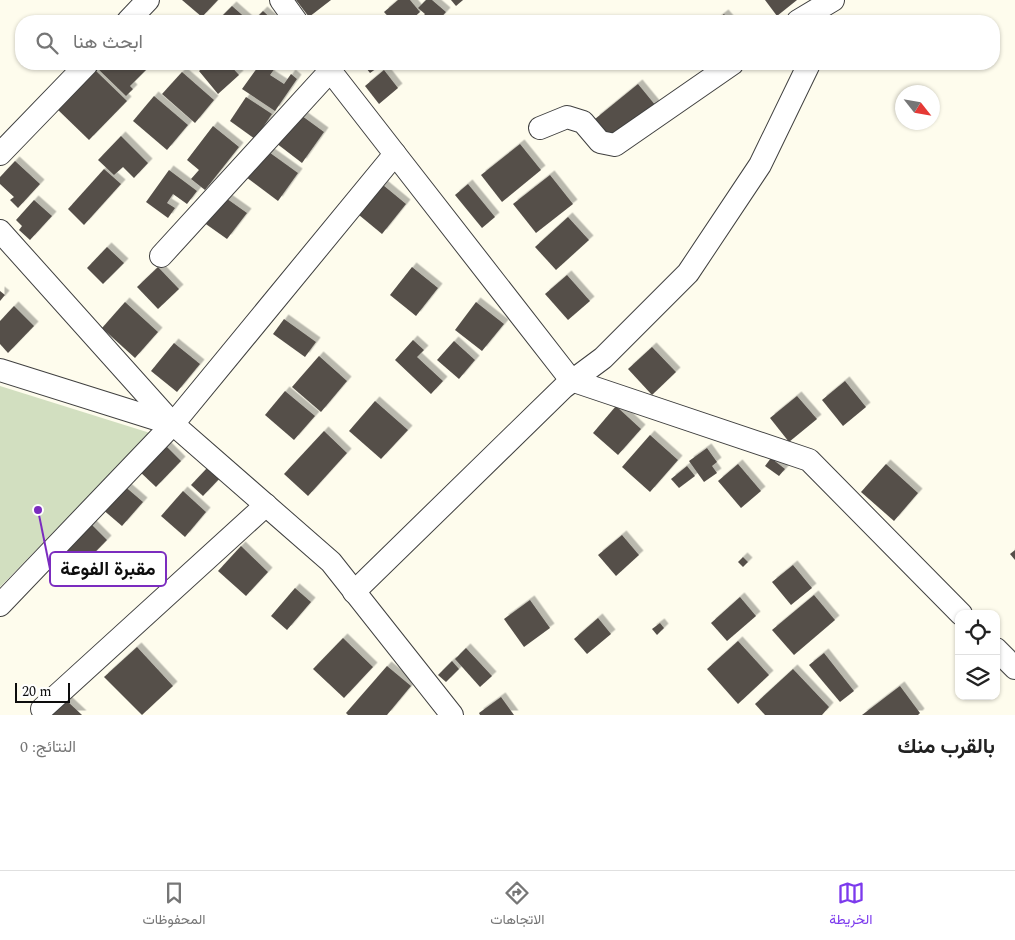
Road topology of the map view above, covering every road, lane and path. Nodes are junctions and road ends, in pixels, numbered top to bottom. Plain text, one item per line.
1 (148, 0) edge
2 (281, 0) edge
3 (833, 0) edge
4 (134, 15) edge
5 (292, 15) edge
6 (808, 15) edge
7 (828, 15) edge
8 (81, 70) edge
9 (325, 70) edge
10 (330, 70) edge
11 (723, 70) edge
12 (806, 70) edge
13 (540, 128) dead end
14 (0, 154) edge
15 (395, 154) junction
16 (0, 231) edge
17 (162, 256) dead end
18 (0, 370) edge
19 (571, 380) junction
20 (173, 424) junction
21 (266, 505) junction
22 (354, 592) junction
23 (0, 605) edge
24 (958, 610) edge
25 (1000, 653) edge
26 (1015, 668) edge
27 (42, 708) dead end
28 (452, 715) edge

1 - 4 street
2 - 5 street
3 - 6 street
3 - 7 street
8 - 14 street
9 - 17 street
10 - 15 street
11 - 13 street
12 - 19 street
15 - 19 street
15 - 20 street
16 - 20 street
18 - 20 street
19 - 22 street
19 - 24 street
20 - 21 street
20 - 23 street
21 - 22 street
21 - 27 street
22 - 28 street
25 - 26 street

